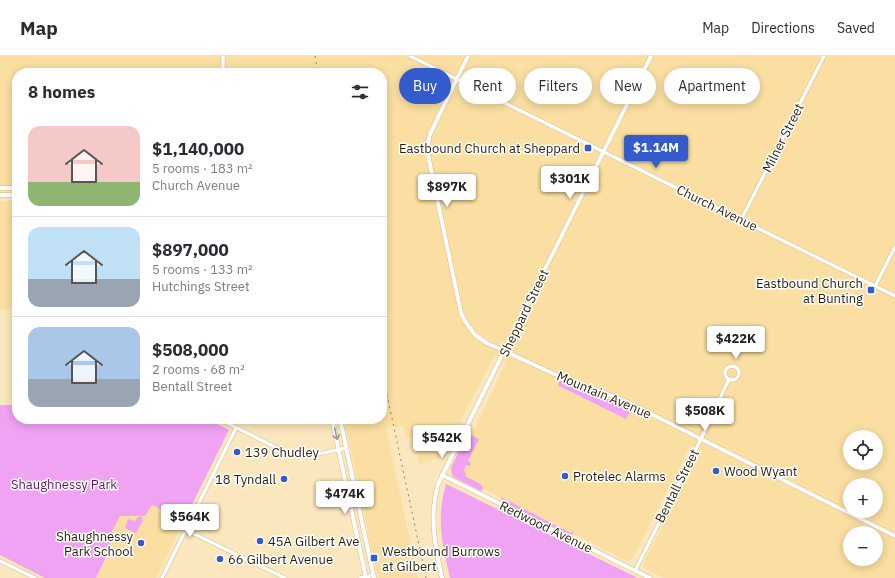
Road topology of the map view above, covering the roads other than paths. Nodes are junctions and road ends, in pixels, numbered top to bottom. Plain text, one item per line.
1 (223, 56) edge
2 (410, 56) edge
3 (468, 56) edge
4 (651, 56) edge
5 (824, 56) edge
6 (223, 68) edge
7 (457, 79) junction
8 (603, 152) junction
9 (0, 188) edge
10 (12, 188) edge
11 (0, 195) edge
12 (12, 195) edge
13 (741, 220) junction
14 (895, 247) edge
15 (875, 286) junction
16 (895, 296) edge
17 (505, 352) junction
18 (729, 379) dead end
19 (228, 424) edge
20 (333, 424) edge
21 (341, 424) edge
22 (236, 428) junction
23 (701, 439) junction
24 (346, 448) junction
25 (339, 449) junction
26 (442, 475) junction
27 (186, 530) junction
28 (895, 536) edge
29 (0, 561) edge
30 (635, 571) junction
31 (366, 577) edge
32 (374, 577) edge
33 (35, 578) edge
34 (162, 578) edge
35 (285, 578) edge
36 (360, 578) edge
37 (442, 578) edge
38 (650, 578) edge

1 - 6 street
2 - 7 street, Church Avenue
3 - 7 street, Mountain Avenue
4 - 8 street, Sheppard Street
5 - 13 street, Milner Street
7 - 8 street, Church Avenue
7 - 17 street, Mountain Avenue
8 - 13 street, Church Avenue
8 - 17 street, Sheppard Street
9 - 10 street
11 - 12 street
13 - 15 street, Church Avenue
14 - 15 street
15 - 16 street, Church Avenue
17 - 23 street, Mountain Avenue
17 - 26 street, Sheppard Street
18 - 23 street, Bentall Street
19 - 22 street
20 -> 25 street
21 - 24 street
22 - 25 street
22 - 27 street
23 - 28 street, Mountain Avenue
23 - 30 street, Bentall Street
24 - 25 street
24 - 32 street
25 - 31 street
26 - 30 street, Redwood Avenue
26 - 37 street, Sheppard Street
27 - 34 street
27 - 35 street
29 - 33 street
30 - 38 street, Redwood Avenue
31 - 32 street
31 - 36 street

